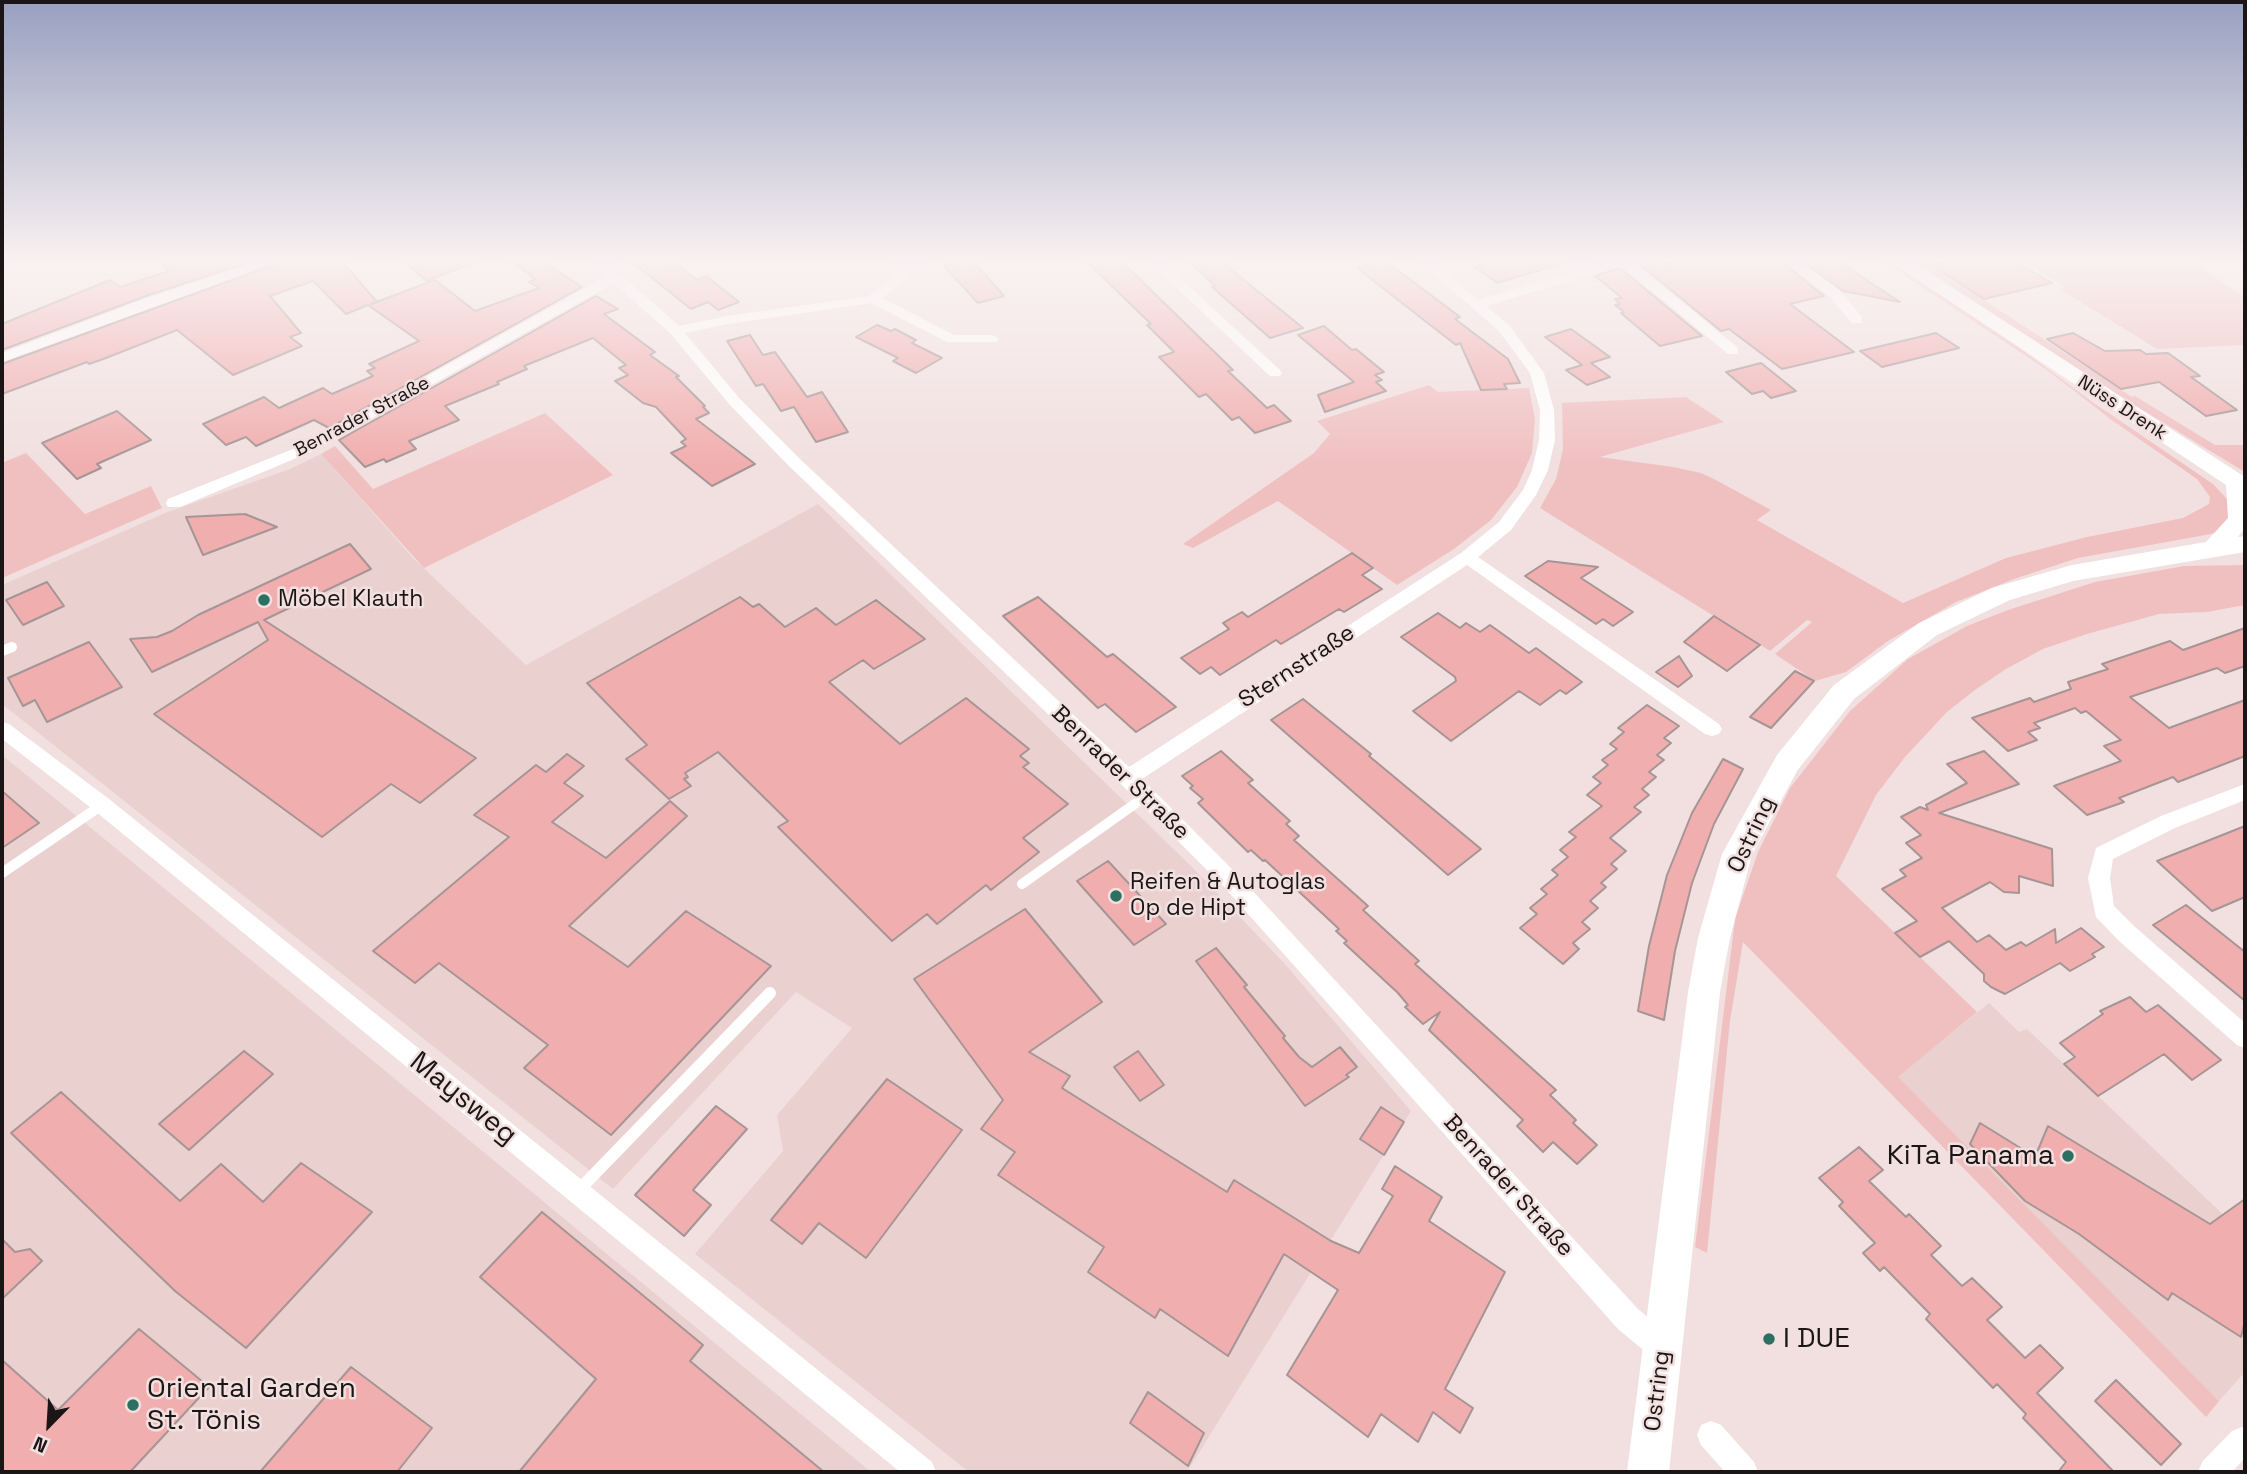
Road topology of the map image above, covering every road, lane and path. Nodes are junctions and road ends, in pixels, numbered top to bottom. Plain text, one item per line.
1 (84, 327) edge
2 (526, 327) edge
3 (671, 327) edge
4 (696, 327) edge
5 (928, 327) edge
6 (1225, 327) edge
7 (1503, 327) edge
8 (1706, 327) edge
9 (2000, 327) edge
10 (676, 331) junction
11 (992, 339) dead end
12 (1734, 351) dead end
13 (2, 358) edge
14 (1275, 373) dead end
15 (2243, 485) edge
16 (174, 503) dead end
17 (2245, 544) edge
18 (2215, 548) junction
19 (2245, 552) edge
20 (1467, 557) junction
21 (12, 647) dead end
22 (2, 651) edge
23 (2, 729) edge
24 (1712, 729) dead end
25 (1137, 787) junction
26 (2245, 792) edge
27 (102, 805) junction
28 (2, 873) edge
29 (1022, 884) dead end
30 (770, 993) dead end
31 (2245, 1037) edge
32 (577, 1192) junction
33 (1663, 1348) junction
34 (1711, 1435) dead end
35 (2242, 1441) dead end
36 (922, 1472) edge
37 (1648, 1472) edge
38 (1744, 1472) edge
39 (2212, 1472) edge

1 - 13 street
2 - 16 street, Benrader Straße
3 - 10 street, Benrader Straße
4 - 10 street
5 - 11 street
6 - 14 street
7 - 20 street, Sternstraße
8 - 12 street
9 - 15 main road, Nüss Drenk
10 - 25 street, Benrader Straße
15 - 18 main road
17 - 18 main road, Ostring
18 - 19 main road
18 - 33 main road, Ostring
20 - 24 street
20 - 25 street, Sternstraße
21 - 22 lane
23 - 27 street, Maysweg
25 - 29 lane
25 - 33 street, Benrader Straße
26 - 31 street
27 - 28 lane
27 - 32 street, Maysweg
30 - 32 lane
32 - 36 street, Maysweg
33 - 37 main road, Ostring
34 - 38 street
35 - 39 street

